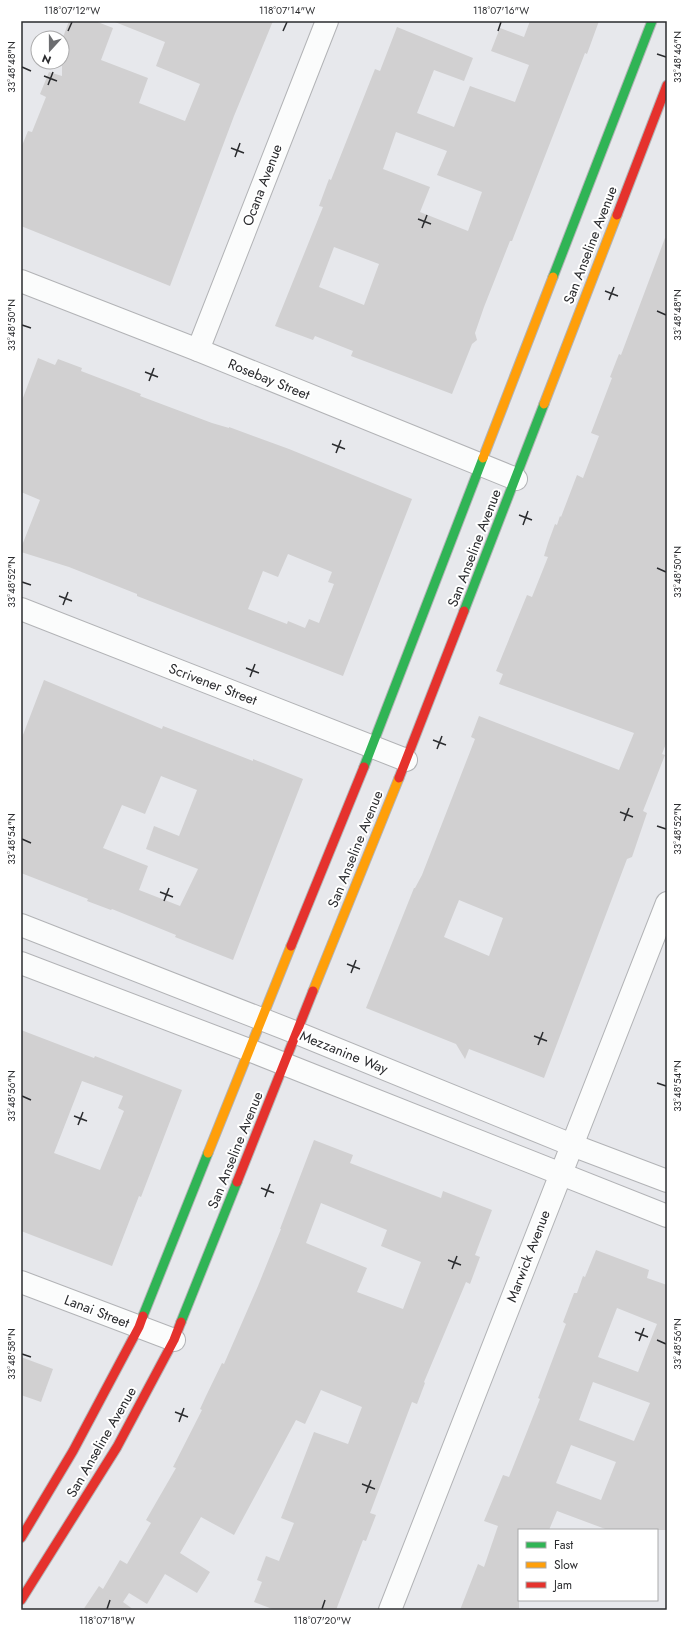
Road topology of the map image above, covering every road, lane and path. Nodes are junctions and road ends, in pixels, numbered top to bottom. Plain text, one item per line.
1 (327, 21) edge
2 (652, 21) edge
3 (667, 85) edge
4 (21, 281) edge
5 (198, 350) junction
6 (480, 465) junction
7 (516, 479) junction
8 (21, 609) edge
9 (372, 747) junction
10 (406, 760) junction
11 (667, 903) edge
12 (21, 925) edge
13 (21, 963) edge
14 (261, 1019) junction
15 (297, 1033) junction
16 (249, 1050) junction
17 (284, 1064) junction
18 (572, 1145) junction
19 (560, 1174) junction
20 (667, 1181) edge
21 (667, 1216) edge
22 (21, 1282) edge
23 (139, 1327) junction
24 (174, 1340) junction
25 (21, 1538) edge
26 (21, 1600) edge
27 (390, 1610) edge

1 - 5 street, Ocana Avenue
2 - 6 street, San Anseline Avenue
3 - 7 street, San Anseline Avenue
4 - 5 street, Rosebay Street
5 - 6 street, Rosebay Street
6 - 7 street, Rosebay Street
6 - 9 street, San Anseline Avenue
7 - 10 street, San Anseline Avenue
8 - 9 street, Scrivener Street
9 - 10 street, Scrivener Street
9 - 14 street, San Anseline Avenue
10 - 15 street, San Anseline Avenue
11 - 18 street, Marwick Avenue
12 - 14 street, Mezzanine Way
13 - 16 street
14 - 15 street, Mezzanine Way
14 - 16 street, San Anseline Avenue
15 - 17 street, San Anseline Avenue
15 - 18 street, Mezzanine Way
16 - 17 street
16 - 23 street, San Anseline Avenue
17 - 19 street
17 - 24 street, San Anseline Avenue
18 - 19 street, Marwick Avenue
18 - 20 street, Mezzanine Way
19 - 21 street
19 - 27 street, Marwick Avenue
22 - 23 street, Lanai Street
23 - 24 street, Lanai Street
23 - 25 street, San Anseline Avenue
24 - 26 street, San Anseline Avenue

